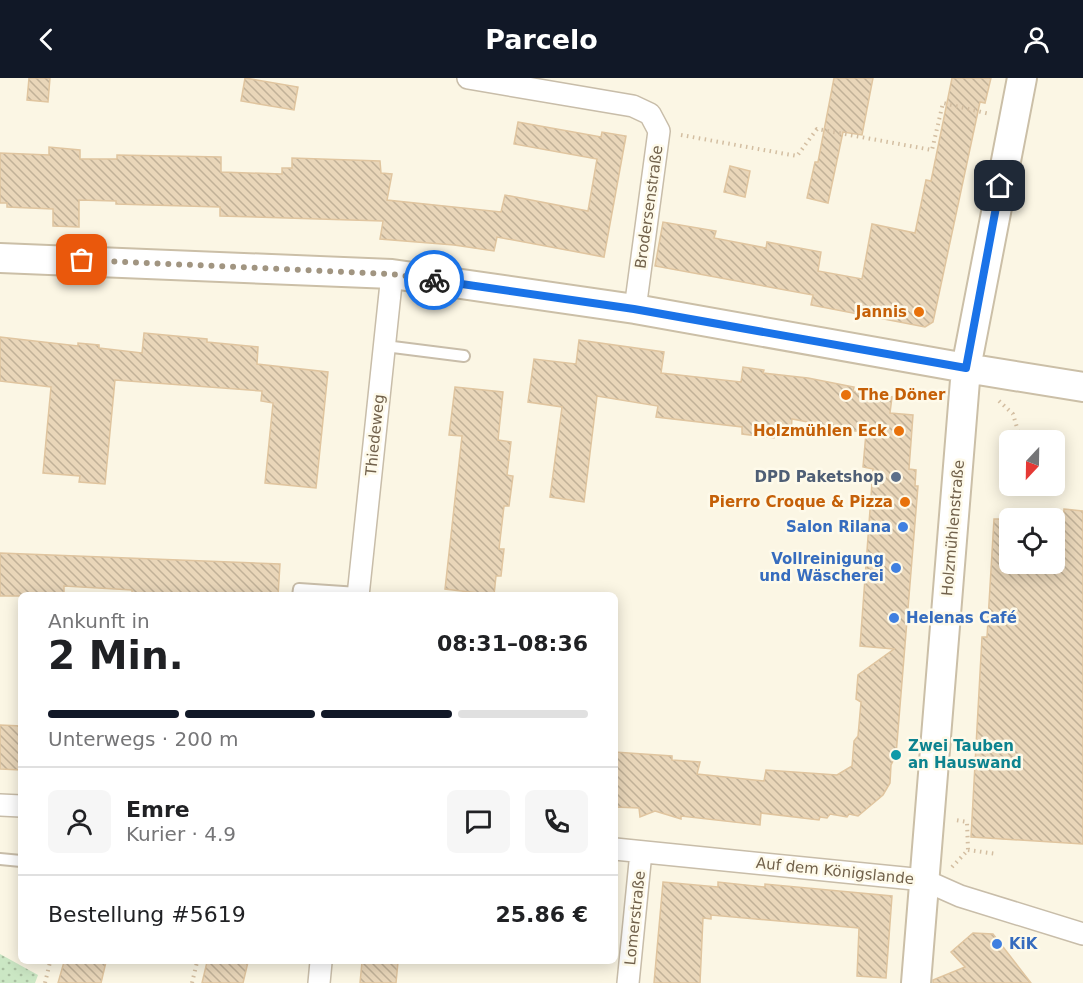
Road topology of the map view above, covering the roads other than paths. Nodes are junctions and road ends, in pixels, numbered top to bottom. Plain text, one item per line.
1 (468, 78) edge
2 (1022, 78) edge
3 (0, 258) edge
4 (392, 274) junction
5 (634, 309) junction
6 (385, 346) junction
7 (464, 356) dead end
8 (966, 368) junction
9 (1083, 387) edge
10 (299, 592) edge
11 (334, 592) edge
12 (358, 592) edge
13 (0, 805) edge
14 (18, 806) edge
15 (618, 849) edge
16 (641, 852) junction
17 (0, 860) edge
18 (18, 861) edge
19 (924, 880) junction
20 (1083, 934) edge
21 (321, 964) edge
22 (319, 983) edge
23 (628, 983) edge
24 (916, 983) edge

1 - 5 street, Brodersenstraße
2 - 8 street, Holzmühlenstraße
3 - 4 street
4 - 5 street
4 - 6 street, Thiedeweg
5 - 8 street
6 - 7 lane
6 - 12 street, Thiedeweg
8 - 9 street
8 - 19 street, Holzmühlenstraße
10 - 11 lane
13 - 14 street
15 - 16 street, Auf dem Königslande
16 - 19 street, Auf dem Königslande
16 - 23 street, Lomerstraße
17 - 18 lane
19 - 20 street, Auf dem Königslande
19 - 24 street, Holzmühlenstraße
21 - 22 street

